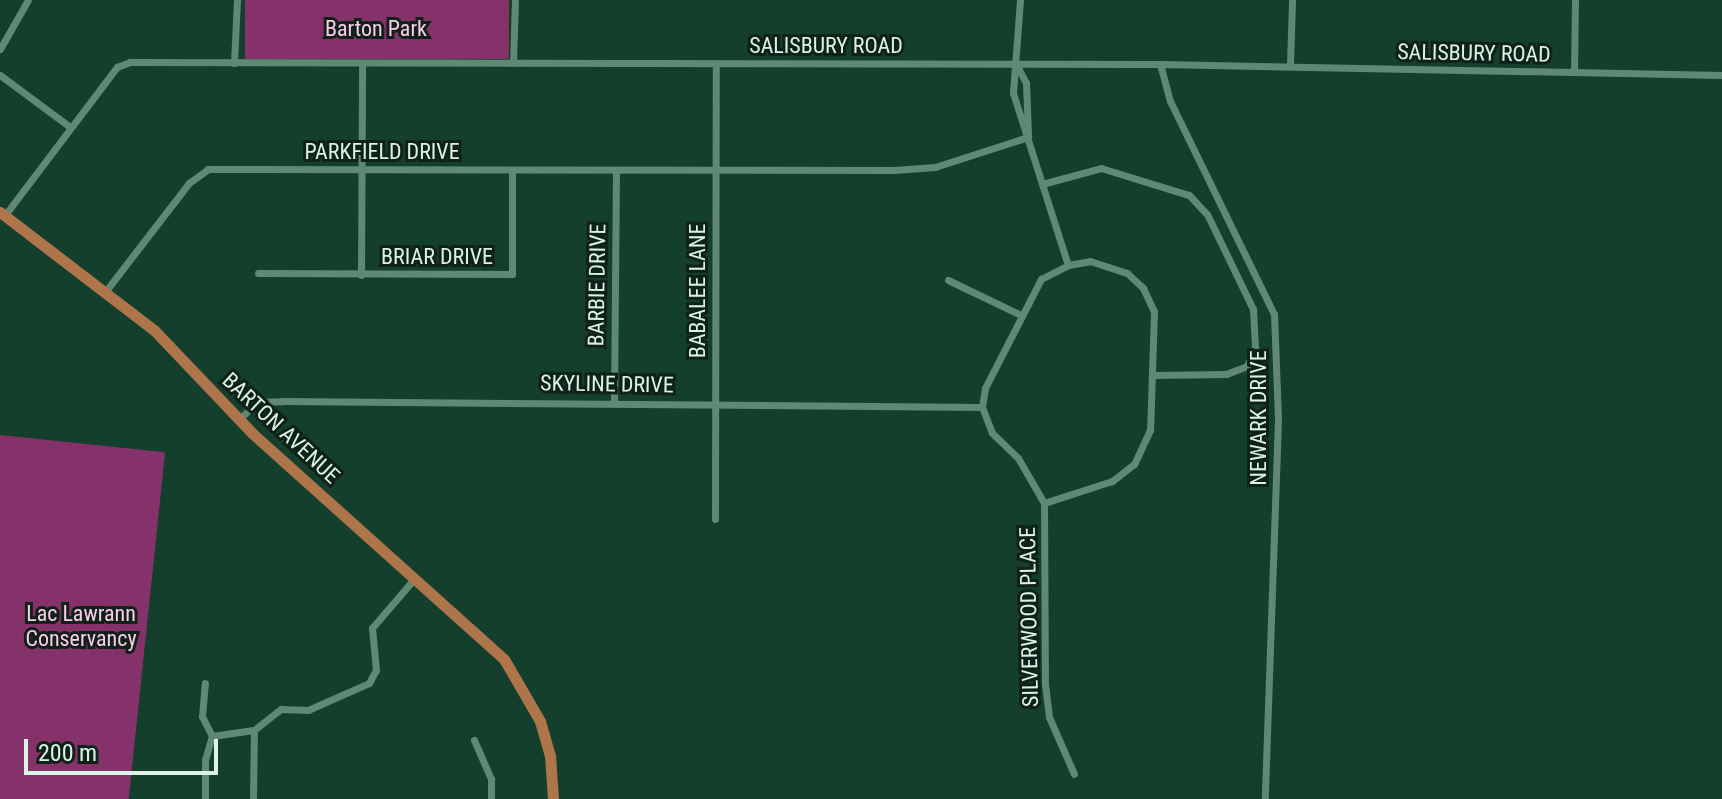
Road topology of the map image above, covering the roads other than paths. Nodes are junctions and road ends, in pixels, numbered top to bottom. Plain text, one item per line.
1 (28, 0) edge
2 (237, 0) edge
3 (515, 0) edge
4 (1020, 0) edge
5 (1292, 0) edge
6 (1575, 0) edge
7 (0, 49) edge
8 (234, 63) junction
9 (362, 63) junction
10 (513, 63) junction
11 (716, 64) junction
12 (1016, 64) junction
13 (1160, 64) junction
14 (1290, 65) junction
15 (1574, 72) junction
16 (0, 75) edge
17 (1722, 75) edge
18 (70, 127) junction
19 (1028, 137) junction
20 (360, 170) junction
21 (512, 170) junction
22 (616, 170) junction
23 (717, 170) junction
24 (1042, 184) junction
25 (2, 213) edge
26 (1068, 265) junction
27 (258, 273) dead end
28 (361, 275) junction
29 (948, 280) dead end
30 (105, 292) junction
31 (1021, 315) junction
32 (1152, 375) junction
33 (614, 401) junction
34 (715, 404) junction
35 (982, 407) junction
36 (239, 419) junction
37 (1044, 503) junction
38 (715, 519) dead end
39 (414, 579) junction
40 (205, 683) dead end
41 (254, 730) junction
42 (212, 736) junction
43 (474, 740) dead end
44 (1074, 774) dead end
45 (205, 799) edge
46 (253, 799) edge
47 (491, 799) edge
48 (553, 799) edge
49 (1265, 799) edge

1 - 7 street
2 - 8 street
3 - 10 street
4 - 12 street
5 - 14 street
6 - 15 street
8 - 9 street, SALISBURY ROAD
8 - 18 street, SALISBURY ROAD
9 - 10 street, SALISBURY ROAD
9 - 20 street
10 - 11 street, SALISBURY ROAD
11 - 12 street, SALISBURY ROAD
11 - 23 street, BABALEE LANE
12 - 13 street, SALISBURY ROAD
12 - 19 street
12 - 19 street
13 - 14 street, SALISBURY ROAD
13 - 49 street, NEWARK DRIVE
14 - 15 street, SALISBURY ROAD
15 - 17 street, SALISBURY ROAD
16 - 18 street
18 - 25 street, SALISBURY ROAD
19 - 23 street, PARKFIELD DRIVE
19 - 24 street
20 - 21 street, PARKFIELD DRIVE
20 - 28 street
20 - 30 street, PARKFIELD DRIVE
21 - 22 street, PARKFIELD DRIVE
21 - 28 street, BRIAR DRIVE
22 - 23 street, PARKFIELD DRIVE
22 - 33 street, BARBIE DRIVE
23 - 34 street, BABALEE LANE
24 - 26 street
24 - 32 street
25 - 30 main road, BARTON AVENUE
26 - 31 street
26 - 32 street
27 - 28 street, BRIAR DRIVE
29 - 31 street
30 - 36 main road, BARTON AVENUE
31 - 35 street
32 - 37 street
33 - 34 street, SKYLINE DRIVE
33 - 36 street, SKYLINE DRIVE
34 - 35 street, SKYLINE DRIVE
34 - 38 street, BABALEE LANE
35 - 37 street
36 - 39 main road, BARTON AVENUE
37 - 44 street, SILVERWOOD PLACE
39 - 41 street
39 - 48 main road, BARTON AVENUE
40 - 42 street
41 - 42 street
41 - 46 street
42 - 45 street
43 - 47 street

